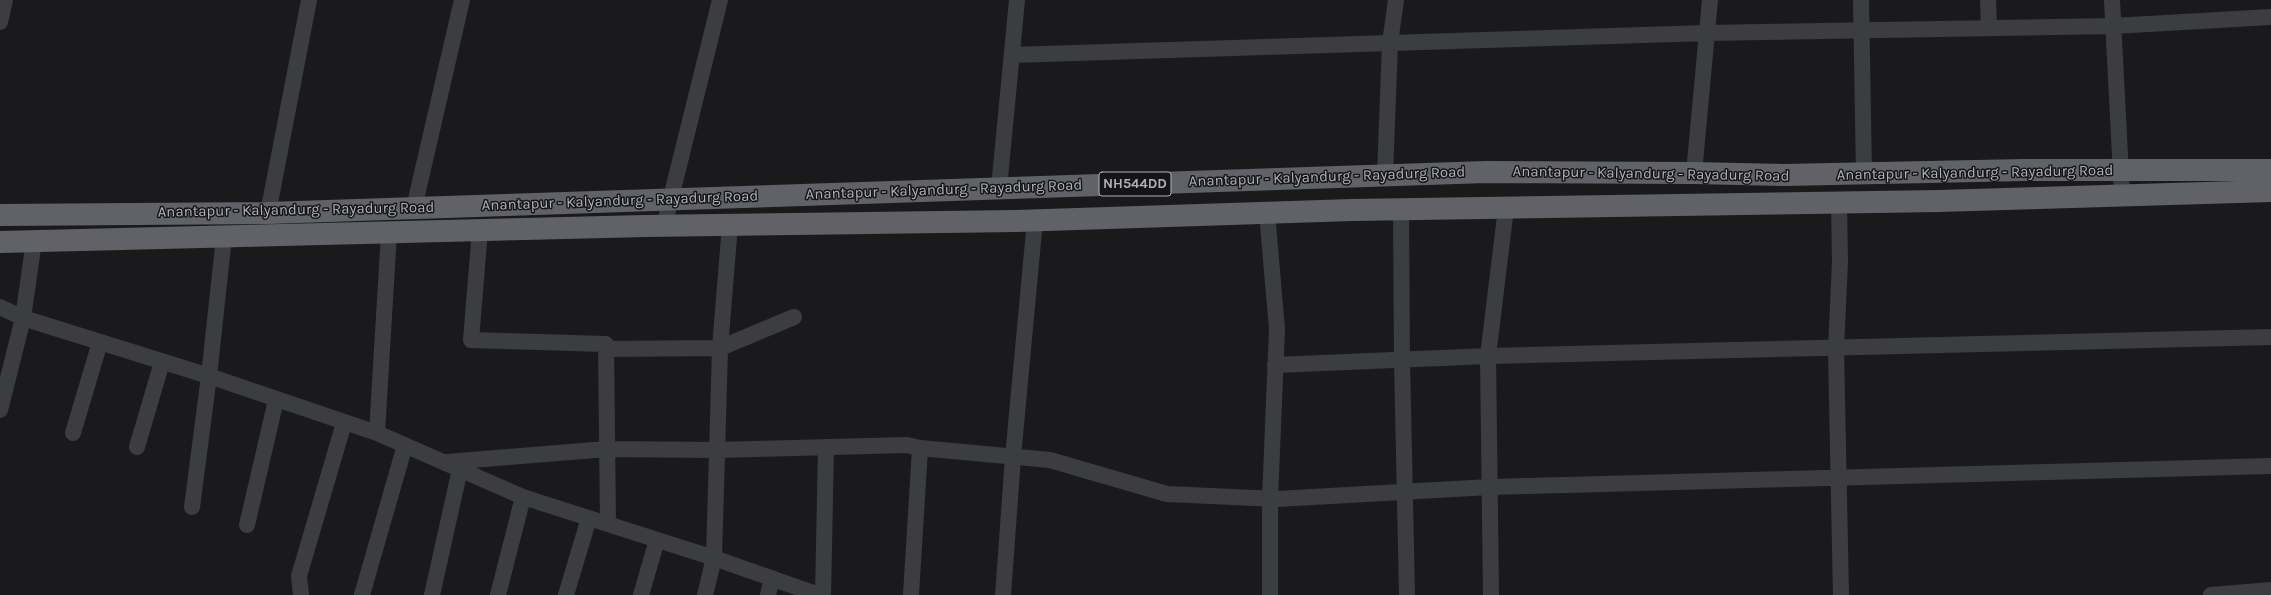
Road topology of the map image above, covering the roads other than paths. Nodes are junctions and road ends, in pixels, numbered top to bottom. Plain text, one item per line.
1 (5, 0) edge
2 (309, 0) edge
3 (462, 0) edge
4 (720, 0) edge
5 (1017, 0) edge
6 (1396, 0) edge
7 (1710, 0) edge
8 (1861, 0) edge
9 (1988, 0) edge
10 (2112, 0) edge
11 (2271, 16) edge
12 (0, 22) edge
13 (2113, 26) junction
14 (1989, 28) junction
15 (1861, 30) junction
16 (1706, 33) junction
17 (1390, 43) junction
18 (1012, 55) junction
19 (2271, 170) edge
20 (2120, 171) junction
21 (1694, 172) junction
22 (1385, 175) junction
23 (1864, 175) junction
24 (999, 188) junction
25 (2271, 191) edge
26 (2122, 195) junction
27 (669, 199) junction
28 (1838, 202) junction
29 (414, 208) junction
30 (1506, 208) junction
31 (1401, 209) junction
32 (268, 213) junction
33 (1267, 213) junction
34 (0, 215) edge
35 (1035, 220) junction
36 (730, 225) junction
37 (664, 226) junction
38 (480, 230) junction
39 (389, 233) junction
40 (224, 236) junction
41 (34, 241) junction
42 (0, 242) edge
43 (0, 307) edge
44 (794, 317) dead end
45 (23, 318) junction
46 (2271, 337) edge
47 (100, 342) junction
48 (720, 348) junction
49 (606, 349) junction
50 (1836, 349) junction
51 (1488, 356) junction
52 (1402, 360) junction
53 (162, 362) junction
54 (1275, 365) junction
55 (209, 376) junction
56 (276, 400) junction
57 (0, 410) edge
58 (344, 423) junction
59 (72, 433) dead end
60 (378, 433) junction
61 (405, 445) junction
62 (137, 447) dead end
63 (826, 447) junction
64 (920, 448) junction
65 (607, 449) junction
66 (717, 450) junction
67 (1013, 456) junction
68 (445, 462) junction
69 (2271, 466) edge
70 (460, 469) junction
71 (1838, 478) junction
72 (1490, 487) junction
73 (1405, 492) junction
74 (523, 497) junction
75 (1270, 499) junction
76 (192, 507) dead end
77 (589, 518) junction
78 (608, 524) junction
79 (247, 525) dead end
80 (657, 540) junction
81 (714, 558) junction
82 (772, 578) junction
83 (2271, 590) edge
84 (301, 595) edge
85 (362, 595) edge
86 (432, 595) edge
87 (498, 595) edge
88 (566, 595) edge
89 (641, 595) edge
90 (705, 595) edge
91 (768, 595) edge
92 (819, 595) edge
93 (823, 595) edge
94 (911, 595) edge
95 (1003, 595) edge
96 (1270, 595) edge
97 (1407, 595) edge
98 (1491, 595) edge
99 (1841, 595) edge
100 (2211, 595) edge
101 (2269, 595) edge

1 - 12 street
2 - 32 street
3 - 29 street
4 - 27 street
5 - 18 street
6 - 17 street
7 - 16 street
8 - 15 street
9 - 14 street
10 - 13 street
11 - 13 street
13 - 14 street
13 - 20 street
14 - 15 street
15 - 16 street
15 - 23 street
16 - 17 street
16 - 21 street
17 - 18 street
17 - 22 street
18 - 24 street
19 - 20 highway, Anantapur - Kalyandurg - Rayadurg Road / NH544DD
20 - 23 highway, Anantapur - Kalyandurg - Rayadurg Road / NH544DD
20 - 26 street
21 - 22 highway, Anantapur - Kalyandurg - Rayadurg Road / NH544DD
21 - 23 highway, Anantapur - Kalyandurg - Rayadurg Road / NH544DD
22 - 24 highway, Anantapur - Kalyandurg - Rayadurg Road / NH544DD
24 - 27 highway, Anantapur - Kalyandurg - Rayadurg Road / NH544DD
25 - 26 highway, Anantapur - Kalyandurg - Rayadurg Road / NH544DD
26 - 28 highway, Anantapur - Kalyandurg - Rayadurg Road / NH544DD
27 - 29 highway, Anantapur - Kalyandurg - Rayadurg Road / NH544DD
27 - 37 street
28 - 30 highway, Anantapur - Kalyandurg - Rayadurg Road / NH544DD
28 - 50 street
29 - 32 highway, Anantapur - Kalyandurg - Rayadurg Road / NH544DD
30 - 31 highway, Anantapur - Kalyandurg - Rayadurg Road / NH544DD
30 - 51 street
31 - 33 highway, Anantapur - Kalyandurg - Rayadurg Road / NH544DD
31 - 52 street
32 - 34 highway, Anantapur - Kalyandurg - Rayadurg Road / NH544DD
33 - 35 highway, Anantapur - Kalyandurg - Rayadurg Road / NH544DD
33 - 54 street
35 - 36 highway, Anantapur - Kalyandurg - Rayadurg Road / NH544DD
35 - 67 street
36 - 37 highway, Anantapur - Kalyandurg - Rayadurg Road / NH544DD
36 - 48 street
37 - 38 highway, Anantapur - Kalyandurg - Rayadurg Road / NH544DD
38 - 39 highway, Anantapur - Kalyandurg - Rayadurg Road / NH544DD
38 - 49 street
39 - 40 highway, Anantapur - Kalyandurg - Rayadurg Road / NH544DD
39 - 60 street
40 - 41 highway, Anantapur - Kalyandurg - Rayadurg Road / NH544DD
40 - 55 street
41 - 42 highway, Anantapur - Kalyandurg - Rayadurg Road / NH544DD
41 - 45 street
43 - 45 street
44 - 48 street
45 - 47 street
45 - 57 street
46 - 50 street
47 - 53 street
47 - 59 street
48 - 49 street
48 - 66 street
49 - 65 street
50 - 51 street
50 - 71 street
51 - 52 street
51 - 72 street
52 - 54 street
52 - 73 street
53 - 55 street
53 - 62 street
54 - 75 street
55 - 56 street
55 - 76 street
56 - 58 street
56 - 79 street
58 - 60 street
58 - 84 street
60 - 61 street
61 - 68 street
61 - 85 street
63 - 64 street
63 - 66 street
63 - 93 street
64 - 67 street
64 - 94 street
65 - 66 street
65 - 68 street
65 - 78 street
66 - 81 street
67 - 75 street
67 - 95 street
68 - 70 street
69 - 71 street
70 - 74 street
70 - 86 street
71 - 72 street
71 - 99 street
72 - 73 street
72 - 98 street
73 - 75 street
73 - 97 street
74 - 77 street
74 - 87 street
75 - 96 street
77 - 78 street
77 - 88 street
78 - 80 street
80 - 81 street
80 - 89 street
81 - 82 street
81 - 90 street
82 - 91 street
82 - 92 street
83 - 100 street
83 - 101 street

